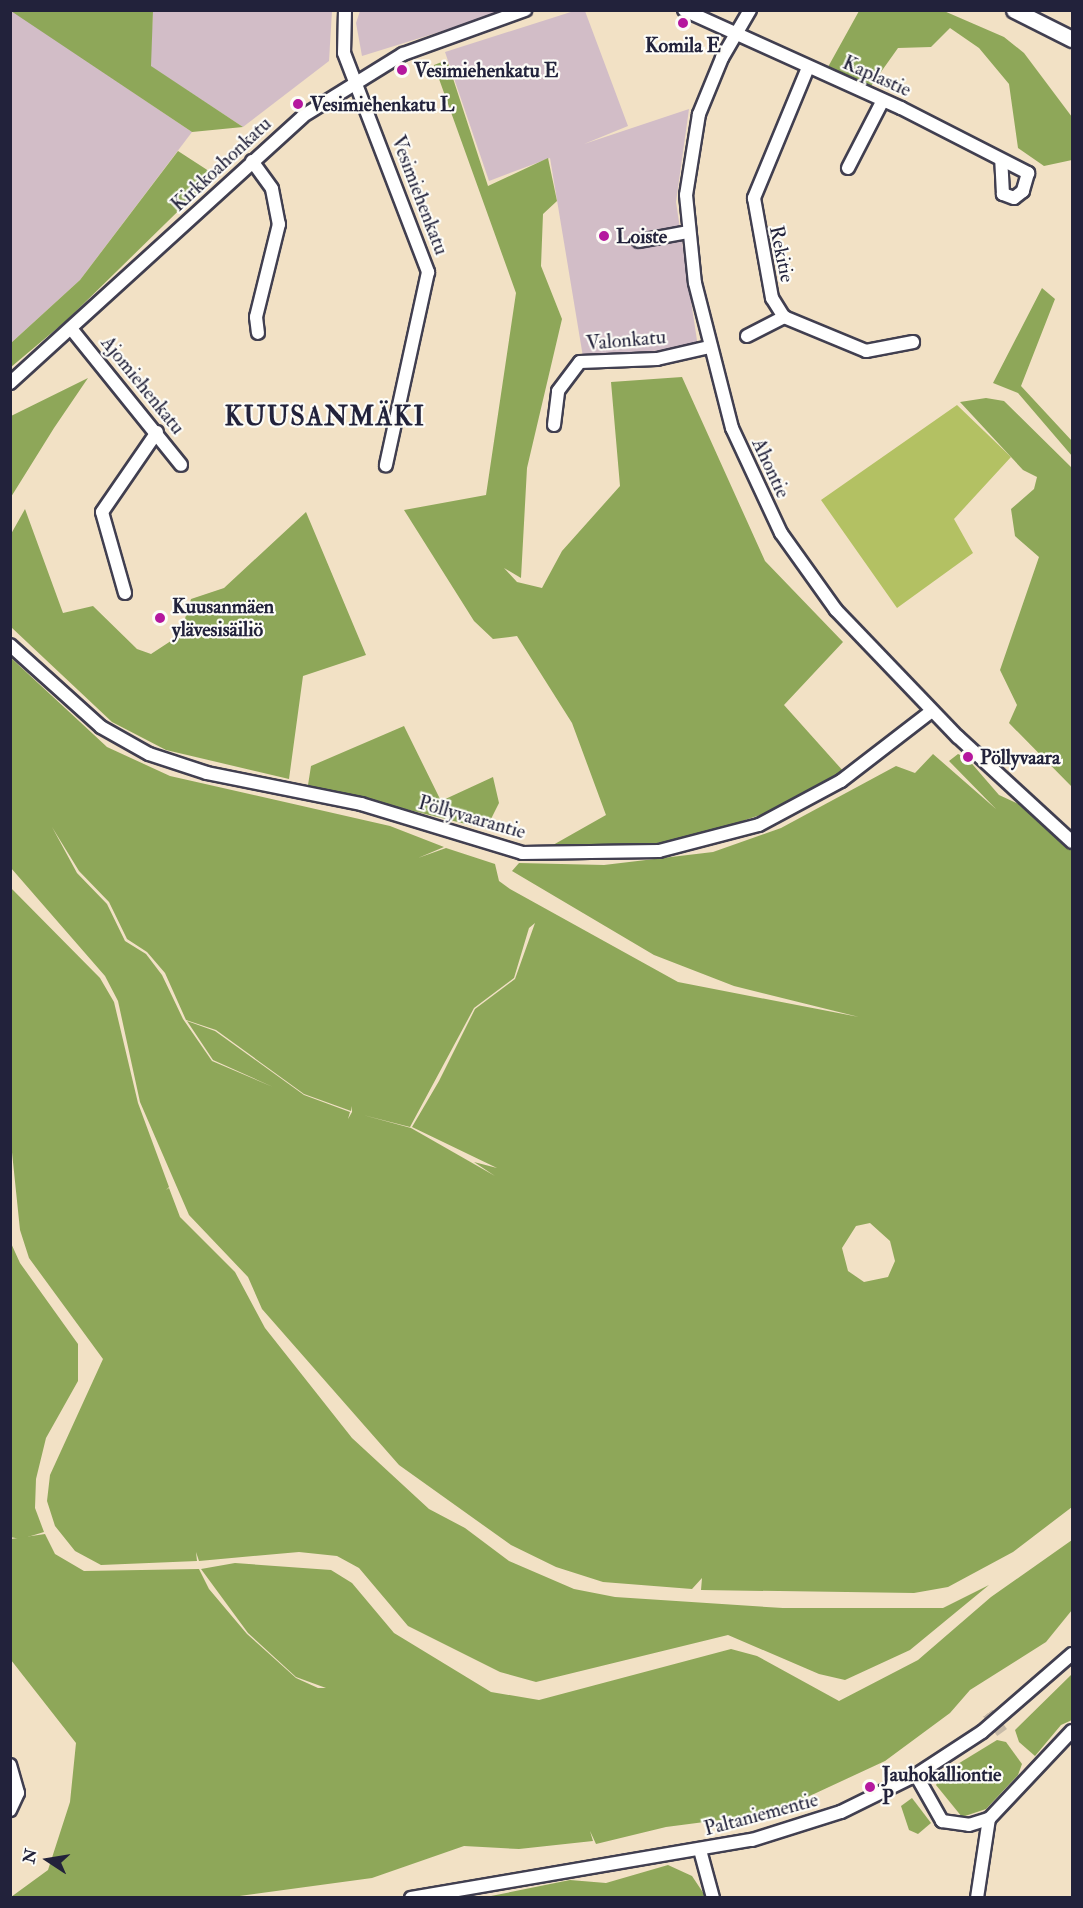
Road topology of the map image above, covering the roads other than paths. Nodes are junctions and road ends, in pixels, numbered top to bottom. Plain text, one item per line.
1 (345, 10) edge
2 (525, 10) edge
3 (684, 10) edge
4 (750, 10) edge
5 (1014, 10) edge
6 (733, 36) junction
7 (1072, 39) edge
8 (807, 70) junction
9 (354, 81) junction
10 (883, 100) junction
11 (1001, 160) dead end
12 (252, 161) junction
13 (848, 168) dead end
14 (688, 232) junction
15 (639, 241) dead end
16 (784, 317) junction
17 (73, 331) junction
18 (258, 333) dead end
19 (747, 336) dead end
20 (913, 342) dead end
21 (709, 347) junction
22 (10, 383) edge
23 (554, 425) dead end
24 (157, 432) junction
25 (181, 465) dead end
26 (386, 465) dead end
27 (125, 593) dead end
28 (10, 645) edge
29 (932, 711) junction
30 (1072, 842) edge
31 (1072, 1654) edge
32 (1072, 1731) edge
33 (10, 1765) edge
34 (916, 1774) junction
35 (10, 1810) edge
36 (989, 1819) junction
37 (700, 1850) junction
38 (411, 1898) edge
39 (713, 1898) edge
40 (976, 1898) edge

1 - 9 street, Vesimiehenkatu
2 - 9 street, Kirkkoahonkatu
3 - 6 street
4 - 6 street, Ahontie
5 - 7 main road
6 - 8 street, Kaplastie
6 - 14 street, Ahontie
8 - 10 street, Kaplastie
8 - 16 street, Rekitie
9 - 12 street, Kirkkoahonkatu
9 - 26 street, Vesimiehenkatu
10 - 11 street, Kaplastie
10 - 13 street
12 - 17 street, Kirkkoahonkatu
12 - 18 street
14 - 15 street
14 - 21 street, Ahontie
16 - 19 street
16 - 20 street
17 - 22 street, Kirkkoahonkatu
17 - 24 street, Ajomiehenkatu
21 - 23 street, Valonkatu
21 - 29 street, Ahontie
24 - 25 street, Ajomiehenkatu
24 - 27 street
28 - 29 street, Pöllyvaarantie
29 - 30 street, Ahontie
31 - 34 street, Paltaniementie
32 - 36 street
33 - 35 street
34 - 36 street
34 - 37 street, Paltaniementie
36 - 40 street
37 - 38 street, Paltaniementie
37 - 39 street

